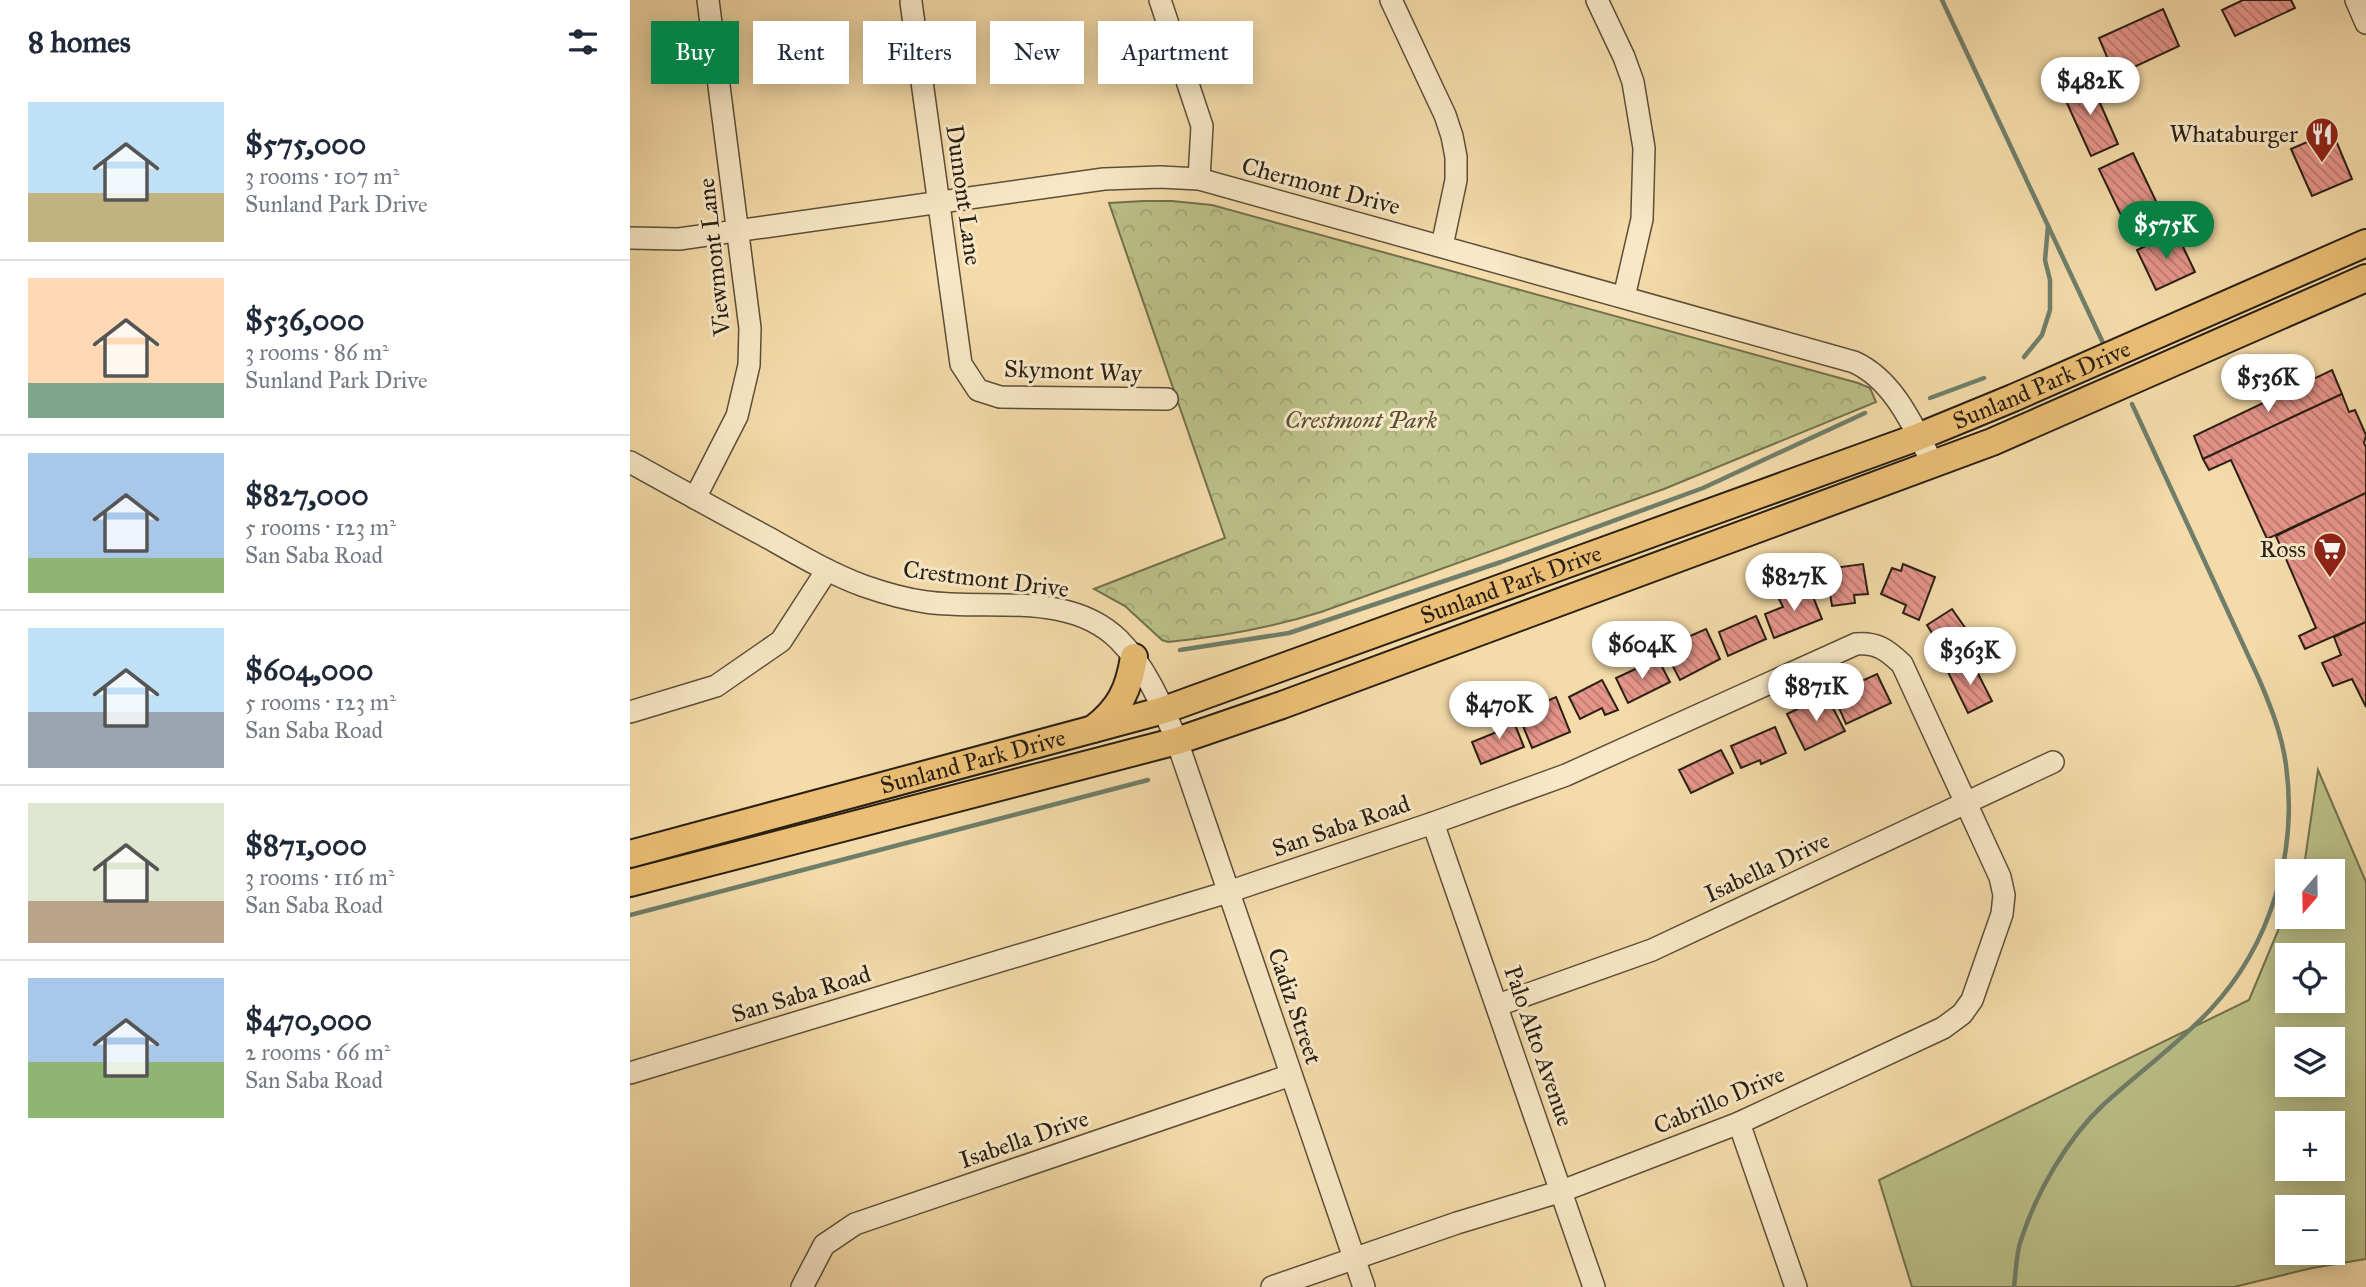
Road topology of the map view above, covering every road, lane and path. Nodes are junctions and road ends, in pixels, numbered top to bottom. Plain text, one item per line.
1 (708, 0) edge
2 (1160, 0) edge
3 (1391, 0) edge
4 (1597, 0) edge
5 (2356, 0) edge
6 (911, 2) dead end
7 (2366, 23) edge
8 (1199, 179) junction
9 (939, 202) junction
10 (739, 230) junction
11 (630, 238) edge
12 (2366, 243) edge
13 (1442, 246) junction
14 (2366, 278) edge
15 (1624, 297) junction
16 (978, 390) joint
17 (1167, 399) dead end
18 (1918, 436) junction
19 (630, 462) edge
20 (1933, 464) junction
21 (695, 498) junction
22 (827, 570) junction
23 (1134, 657) junction
24 (1164, 710) junction
25 (630, 712) edge
26 (1093, 729) junction
27 (1177, 741) junction
28 (2053, 762) dead end
29 (1966, 802) junction
30 (1433, 822) junction
31 (630, 854) edge
32 (630, 883) edge
33 (1228, 892) junction
34 (1498, 1005) junction
35 (630, 1073) edge
36 (1291, 1075) junction
37 (1739, 1123) junction
38 (1562, 1191) junction
39 (1354, 1258) junction
40 (802, 1287) edge
41 (1272, 1287) edge
42 (1364, 1287) edge
43 (1594, 1287) edge
44 (1796, 1287) edge

1 - 10 street, Viewmont Lane
2 - 8 street
3 - 13 street
4 - 15 street
5 - 7 street
6 - 9 street, Dumont Lane
8 - 9 street, Chermont Drive
8 - 13 street, Chermont Drive
9 - 10 street, Chermont Drive
9 - 16 street, Dumont Lane
10 - 11 street, Chermont Drive
10 - 21 street, Viewmont Lane
12 - 18 main road, Sunland Park Drive
13 - 15 street, Chermont Drive
14 - 20 main road, Sunland Park Drive
15 - 18 street, Chermont Drive
16 - 17 street, Skymont Way
18 - 20 street, Chermont Drive
18 - 24 main road, Sunland Park Drive
19 - 21 street, Crestmont Drive
20 - 27 main road, Sunland Park Drive
21 - 22 street, Crestmont Drive
22 - 23 street, Crestmont Drive
22 - 25 street
23 - 24 street, Crestmont Drive
23 - 26 main road
24 - 26 main road, Sunland Park Drive
24 - 27 street, Crestmont Drive
26 - 31 main road, Sunland Park Drive
27 - 32 main road, Sunland Park Drive
27 - 33 street, Cadiz Street
28 - 29 street, Isabella Drive
29 - 30 street, San Saba Road
29 - 34 street, Isabella Drive
29 - 37 street, Cabrillo Drive
30 - 33 street, San Saba Road
30 - 34 street, Palo Alto Avenue
33 - 35 street, San Saba Road
33 - 36 street, Cadiz Street
34 - 38 street, Palo Alto Avenue
36 - 39 street, Cadiz Street
36 - 40 street, Isabella Drive
37 - 38 street, Cabrillo Drive
37 - 44 street
38 - 39 street, Cabrillo Drive
38 - 43 street, Palo Alto Avenue
39 - 41 street, Cabrillo Drive
39 - 42 street, Cadiz Street

